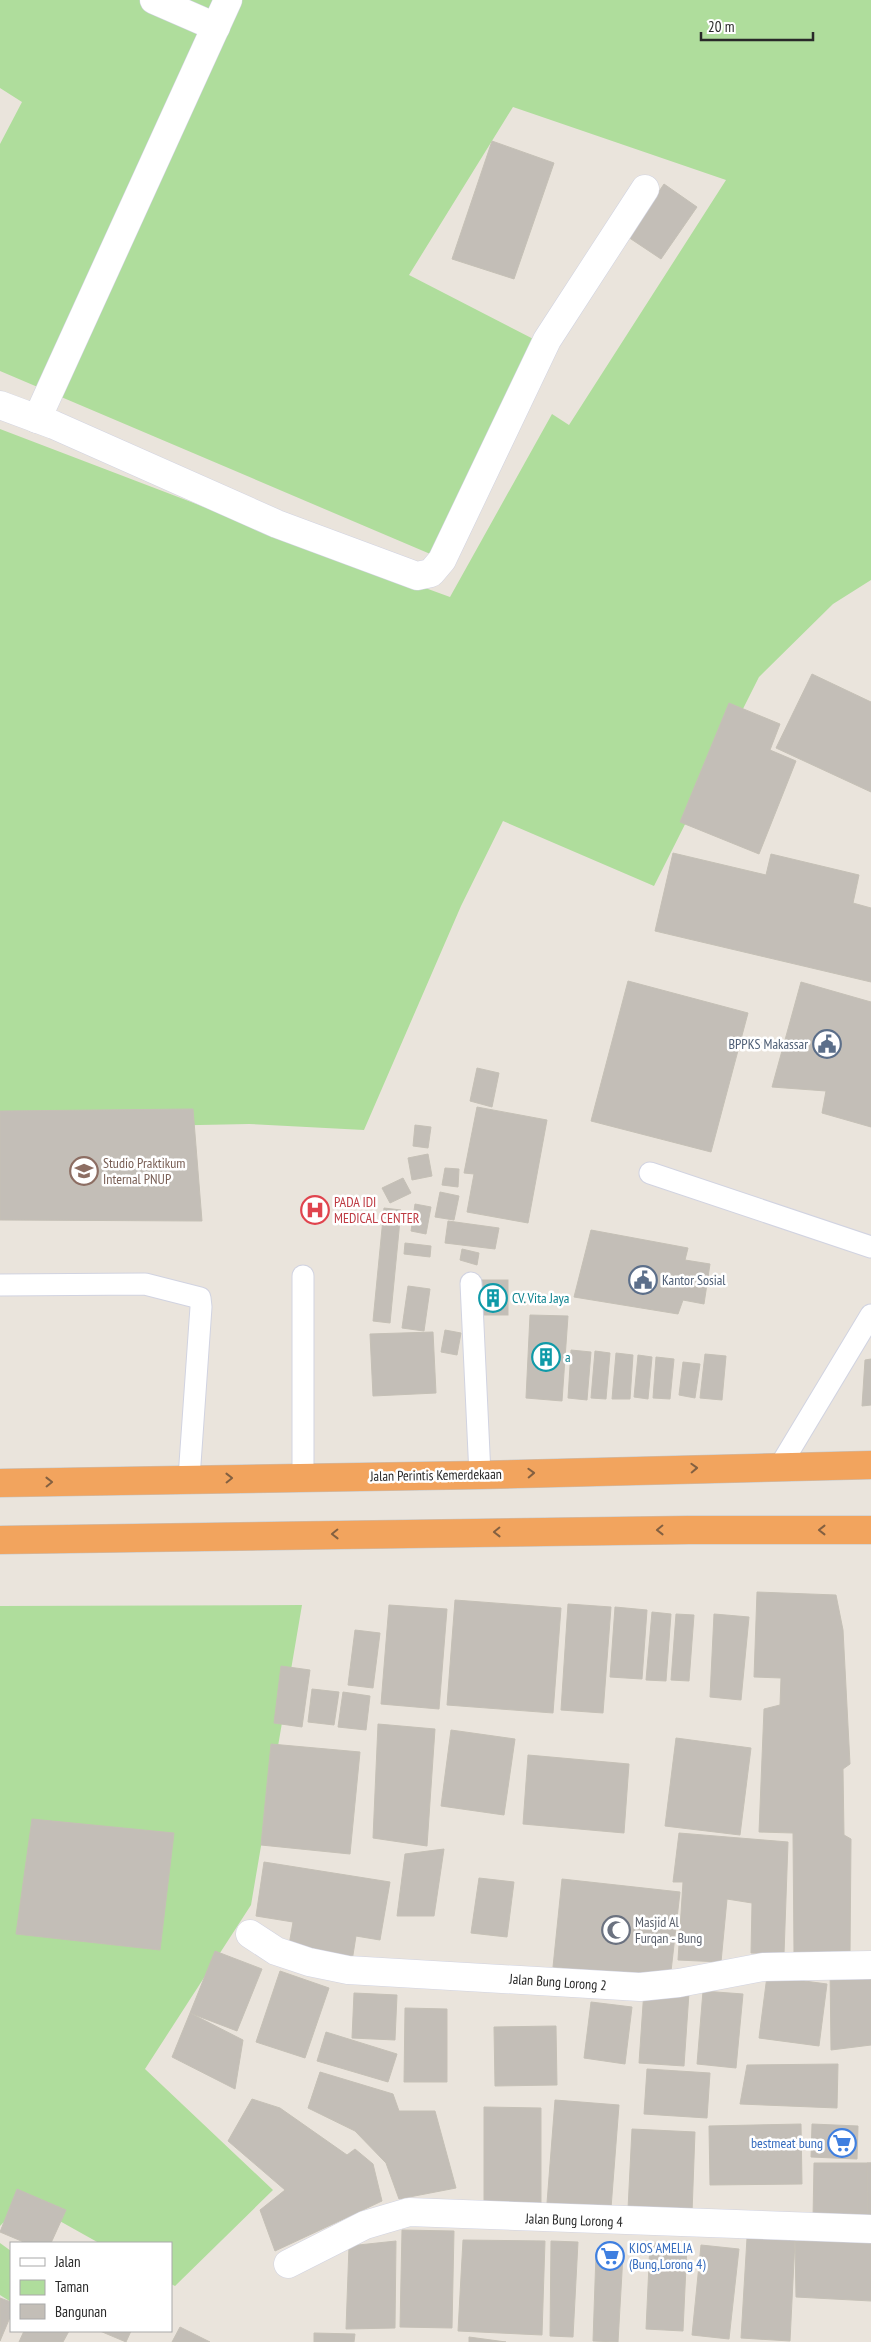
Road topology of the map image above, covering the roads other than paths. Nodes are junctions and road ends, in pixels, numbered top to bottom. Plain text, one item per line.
1 (154, 0) edge
2 (228, 0) edge
3 (216, 27) junction
4 (645, 189) dead end
5 (0, 405) edge
6 (37, 419) junction
7 (650, 1173) dead end
8 (871, 1247) edge
9 (303, 1276) dead end
10 (471, 1283) dead end
11 (0, 1286) edge
12 (871, 1316) edge
13 (871, 1465) edge
14 (780, 1466) junction
15 (480, 1475) junction
16 (303, 1477) junction
17 (189, 1478) junction
18 (0, 1483) edge
19 (871, 1530) edge
20 (0, 1540) edge
21 (250, 1934) dead end
22 (871, 1966) edge
23 (871, 2229) edge
24 (288, 2264) dead end

1 - 3 street
2 - 3 street
3 - 6 street
4 - 6 street
5 - 6 street
7 - 8 lane
9 - 16 lane
10 - 15 lane
11 - 17 lane
12 - 14 lane
13 - 14 highway, Jalan Perintis Kemerdekaan
15 -> 14 highway, Jalan Perintis Kemerdekaan
15 - 16 highway, Jalan Perintis Kemerdekaan
17 -> 16 highway, Jalan Perintis Kemerdekaan
18 -> 17 highway, Jalan Perintis Kemerdekaan
19 -> 20 highway
21 - 22 street, Jalan Bung Lorong 2
23 - 24 street, Jalan Bung Lorong 4

